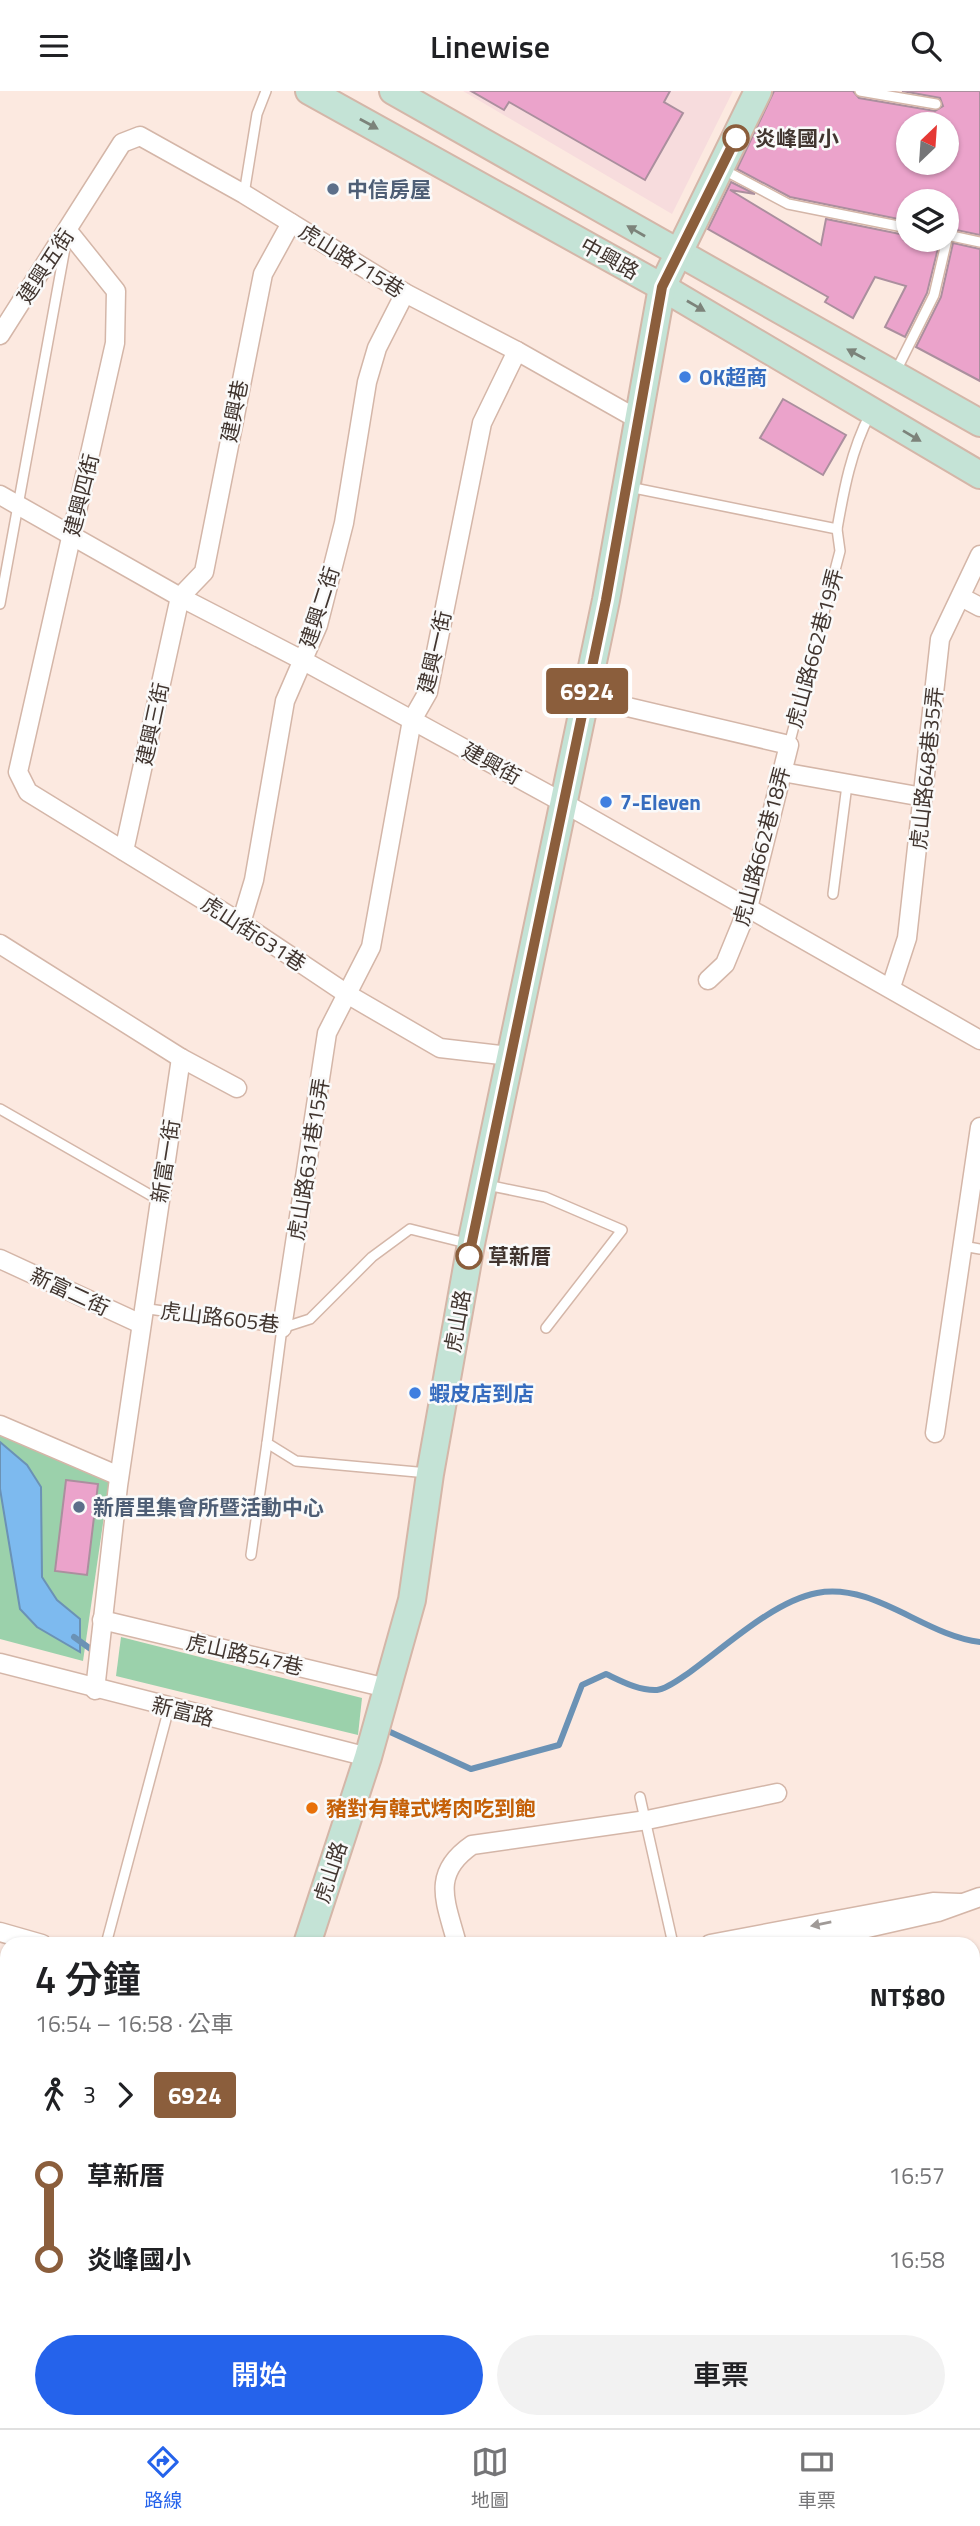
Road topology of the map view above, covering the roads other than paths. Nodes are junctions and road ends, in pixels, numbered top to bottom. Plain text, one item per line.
1 (266, 91) edge
2 (309, 91) edge
3 (393, 91) edge
4 (758, 91) edge
5 (860, 91) edge
6 (936, 104) dead end
7 (721, 168) junction
8 (244, 194) junction
9 (89, 196) joint
10 (291, 223) junction
11 (896, 226) edge
12 (68, 231) junction
13 (959, 237) edge
14 (980, 242) edge
15 (944, 252) edge
16 (678, 255) junction
17 (662, 287) junction
18 (405, 293) junction
19 (0, 335) edge
20 (517, 351) junction
21 (894, 376) junction
22 (871, 412) junction
23 (639, 420) junction
24 (980, 423) edge
25 (980, 475) edge
26 (627, 486) junction
27 (0, 495) edge
28 (18, 504) junction
29 (837, 530) junction
30 (71, 536) junction
31 (980, 555) edge
32 (180, 597) junction
33 (961, 597) junction
34 (0, 604) edge
35 (980, 607) edge
36 (302, 660) junction
37 (585, 697) junction
38 (412, 720) junction
39 (789, 745) junction
40 (18, 772) joint
41 (782, 772) junction
42 (847, 785) junction
43 (923, 797) junction
44 (562, 802) junction
45 (124, 851) junction
46 (833, 894) dead end
47 (748, 908) junction
48 (241, 923) junction
49 (0, 944) edge
50 (708, 980) dead end
51 (891, 987) junction
52 (348, 994) junction
53 (980, 1040) edge
54 (510, 1056) junction
55 (181, 1058) junction
56 (237, 1088) dead end
57 (0, 1109) edge
58 (980, 1127) edge
59 (484, 1185) junction
60 (159, 1200) junction
61 (471, 1244) junction
62 (971, 1248) edge
63 (0, 1259) edge
64 (142, 1316) junction
65 (282, 1328) junction
66 (546, 1328) dead end
67 (0, 1425) edge
68 (935, 1433) dead end
69 (267, 1443) junction
70 (430, 1474) junction
71 (119, 1476) junction
72 (251, 1555) dead end
73 (102, 1619) junction
74 (0, 1663) edge
75 (387, 1688) junction
76 (94, 1689) junction
77 (169, 1708) junction
78 (368, 1757) junction
79 (777, 1793) dead end
80 (640, 1797) dead end
81 (646, 1820) junction
82 (980, 1897) edge
83 (960, 1903) junction
84 (0, 1932) edge
85 (18, 1937) edge
86 (108, 1937) edge
87 (309, 1937) edge
88 (455, 1937) edge
89 (671, 1937) edge
90 (747, 1937) edge
91 (828, 1937) edge

1 - 8 lane
2 -> 17 street, 中興路
16 -> 3 street, 中興路
4 - 7 street, 虎山路
5 - 6 lane
7 - 11 lane
7 - 16 street, 虎山路
8 - 9 street, 虎山路715巷
8 - 10 street, 虎山路715巷
9 - 12 street, 建興五街
10 - 18 street, 虎山路715巷
10 - 32 street, 建興巷
12 - 19 street, 建興五街
12 - 28 lane
12 - 30 street, 建興四街
13 - 14 lane
15 - 21 lane
16 - 17 street, 虎山路
21 -> 16 street, 中興路
17 -> 22 street, 中興路
17 - 23 street, 虎山路
18 - 20 street, 虎山路715巷
18 - 36 street, 建興二街
20 - 23 street, 虎山路715巷
20 - 38 street, 建興一街
21 - 24 street, 中興路
22 -> 25 street, 中興路
22 - 29 lane
23 - 26 street, 虎山路
26 - 29 lane
26 - 37 street, 虎山路
27 - 28 street, 建興街
28 - 30 street, 建興街
28 - 34 lane
29 - 39 lane, 虎山路662巷19弄
30 - 32 street, 建興街
30 - 40 street, 建興四街
31 - 33 street, 虎山路648巷35弄
32 - 36 street, 建興街
32 - 45 street, 建興三街
33 - 35 street
33 - 43 street, 虎山路648巷35弄
36 - 38 street, 建興街
36 - 48 street, 建興二街
37 - 39 street
37 - 44 street, 虎山路
38 - 44 street, 建興街
38 - 52 street, 建興一街
39 - 41 street, 虎山路662巷18弄
40 - 45 street, 虎山街631巷
41 - 42 street
41 - 47 street, 虎山路662巷18弄
42 - 43 street
42 - 46 lane
43 - 51 street, 虎山路648巷35弄
44 - 47 street, 建興街
44 - 54 street, 虎山路
45 - 48 street, 虎山街631巷
47 - 50 street, 虎山路662巷18弄
47 - 51 street, 建興街
48 - 52 street, 虎山街631巷
49 - 55 street
51 - 53 street, 建興街
52 - 54 street, 虎山街631巷
52 - 65 street, 虎山路631巷15弄
54 - 59 street, 虎山路
55 - 56 street
55 - 60 street, 新富一街
57 - 60 lane
58 - 62 street
59 - 61 street, 虎山路
59 - 66 lane
60 - 64 street, 新富一街
61 - 65 lane, 虎山路605巷
61 - 70 street, 虎山路
62 - 68 street
63 - 64 street, 新富二街
64 - 65 lane, 虎山路605巷
64 - 71 street, 新富一街
65 - 69 lane
67 - 71 street
69 - 70 lane
69 - 72 lane
70 - 75 street, 虎山路
71 - 73 street, 新富一街
73 - 75 street, 虎山路547巷
73 - 76 street, 新富一街
74 - 76 street, 新富路
75 - 78 street, 虎山路
76 - 77 street, 新富路
77 - 78 street, 新富路
77 - 86 lane
78 - 87 street, 虎山路
79 - 81 street
80 - 81 lane
81 - 88 street
81 - 89 lane
82 - 83 street
83 -> 90 street
83 - 91 street
84 - 85 street

